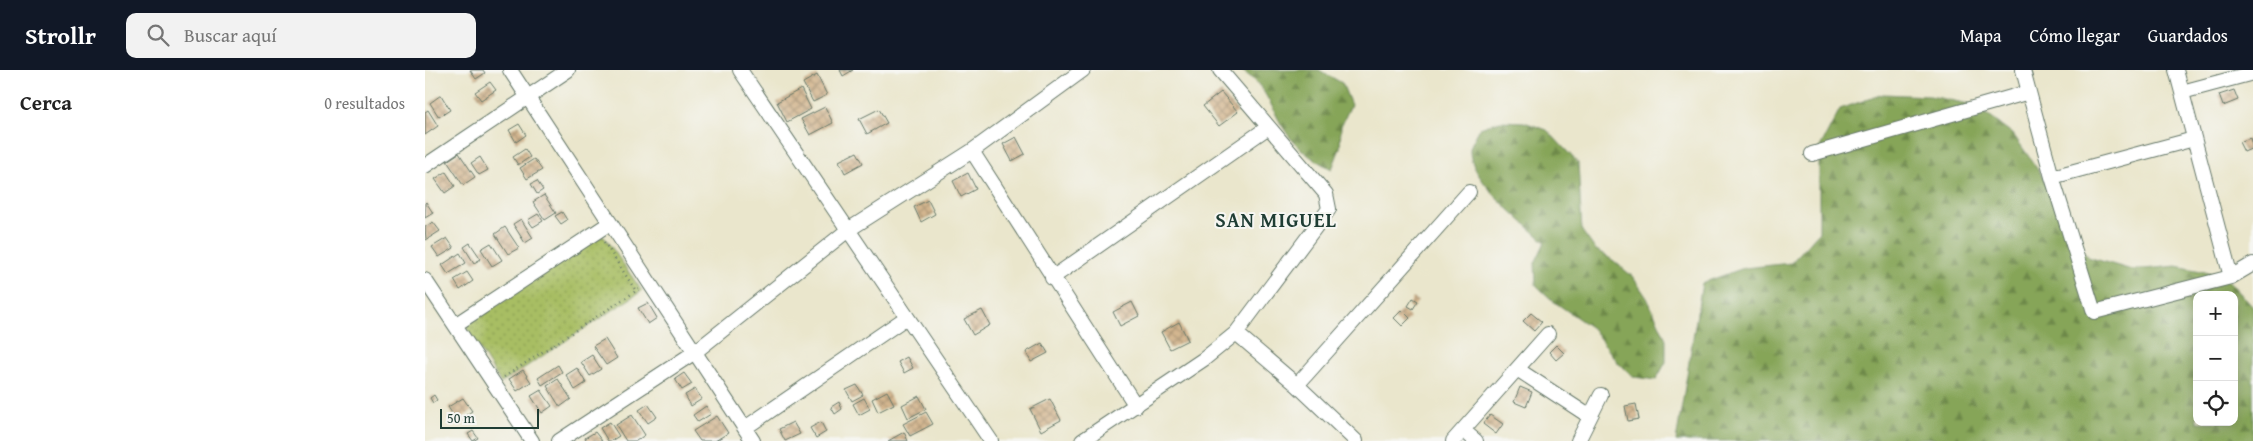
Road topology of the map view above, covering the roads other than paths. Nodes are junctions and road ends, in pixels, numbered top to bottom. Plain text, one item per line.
1 (510, 70) edge
2 (568, 70) edge
3 (740, 70) edge
4 (1083, 70) edge
5 (1220, 70) edge
6 (2023, 70) edge
7 (2176, 70) edge
8 (2253, 73) edge
9 (2029, 92) junction
10 (2182, 92) junction
11 (527, 96) junction
12 (1267, 128) junction
13 (2194, 139) junction
14 (972, 151) junction
15 (1812, 154) dead end
16 (425, 166) edge
17 (2052, 178) junction
18 (1469, 192) dead end
19 (610, 223) junction
20 (848, 230) junction
21 (2253, 264) edge
22 (2231, 277) junction
23 (1052, 278) junction
24 (425, 280) edge
25 (907, 317) junction
26 (455, 325) junction
27 (1236, 333) junction
28 (1547, 334) dead end
29 (695, 352) junction
30 (1517, 368) junction
31 (1297, 385) junction
32 (1601, 395) dead end
33 (1136, 406) junction
34 (1589, 416) junction
35 (745, 428) junction
36 (1463, 430) junction
37 (532, 441) edge
38 (559, 441) edge
39 (753, 441) edge
40 (991, 441) edge
41 (1082, 441) edge
42 (1356, 441) edge
43 (1453, 441) edge
44 (1476, 441) edge
45 (1578, 441) edge

1 - 11 street
2 - 11 street
3 - 20 street
4 - 14 street
5 - 12 street
6 - 9 street
7 - 10 street
8 - 10 street
9 - 15 street
9 - 17 street
10 - 13 street
11 - 16 street
11 - 19 street
12 - 23 street
12 - 27 street
13 - 17 street
13 - 22 street
14 - 20 street
14 - 23 street
17 - 22 street
18 - 31 street
19 - 26 street
19 - 29 street
20 - 25 street
20 - 29 street
21 - 22 street
23 - 33 street
24 - 26 street
25 - 35 street
25 - 40 street
26 - 37 street
27 - 31 street
27 - 33 street
28 - 30 street
29 - 35 street
29 - 38 street
30 - 34 street
30 - 36 street
31 - 42 street
32 - 34 street
33 - 41 street
34 - 45 street
35 - 39 street
36 - 43 street
36 - 44 street

